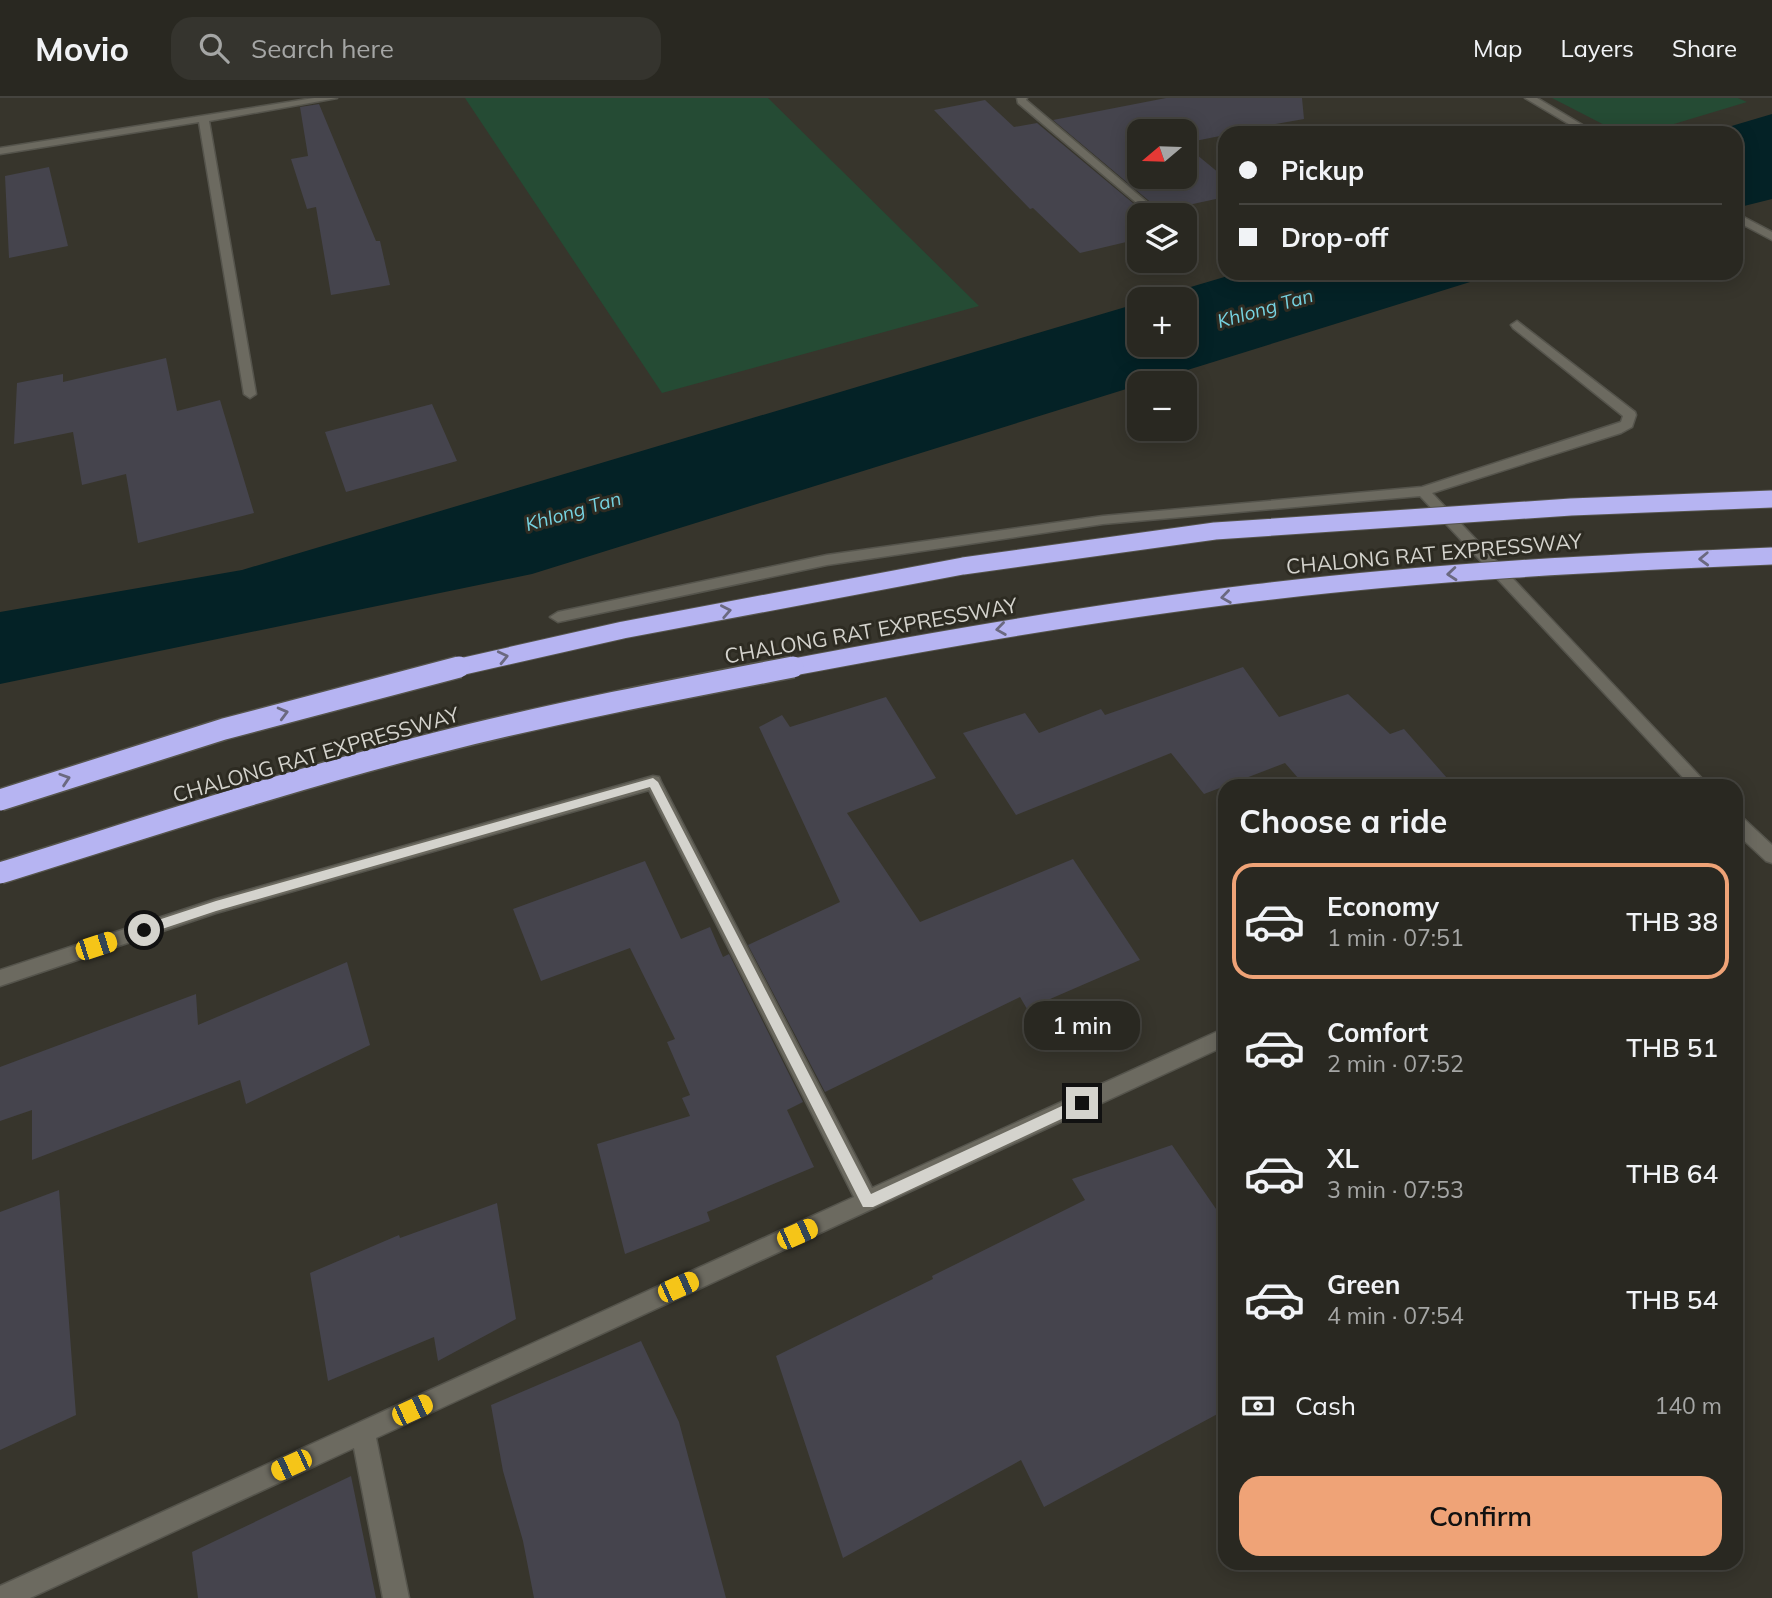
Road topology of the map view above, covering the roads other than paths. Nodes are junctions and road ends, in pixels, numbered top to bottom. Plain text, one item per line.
1 (332, 98) edge
2 (1022, 98) edge
3 (1530, 98) edge
4 (204, 120) junction
5 (1579, 126) edge
6 (0, 151) edge
7 (1143, 203) edge
8 (1743, 220) edge
9 (1772, 237) edge
10 (1517, 325) dead end
11 (250, 394) dead end
12 (1423, 491) junction
13 (1772, 499) edge
14 (1772, 556) edge
15 (558, 617) dead end
16 (1694, 779) edge
17 (0, 800) edge
18 (1743, 829) edge
19 (1772, 856) edge
20 (0, 873) edge
21 (0, 978) edge
22 (1218, 1040) edge
23 (868, 1202) junction
24 (363, 1432) junction
25 (2, 1598) edge
26 (397, 1598) edge

1 - 4 street
2 - 7 street
3 - 5 street
4 - 6 street
4 - 11 street
8 - 9 street
10 - 12 street
12 - 15 street
12 - 16 street
17 -> 13 highway, CHALONG RAT EXPRESSWAY, bridge
14 -> 20 highway, CHALONG RAT EXPRESSWAY, bridge
18 - 19 street
21 - 23 street
22 - 23 street
23 - 24 street
24 - 25 street
24 - 26 street

